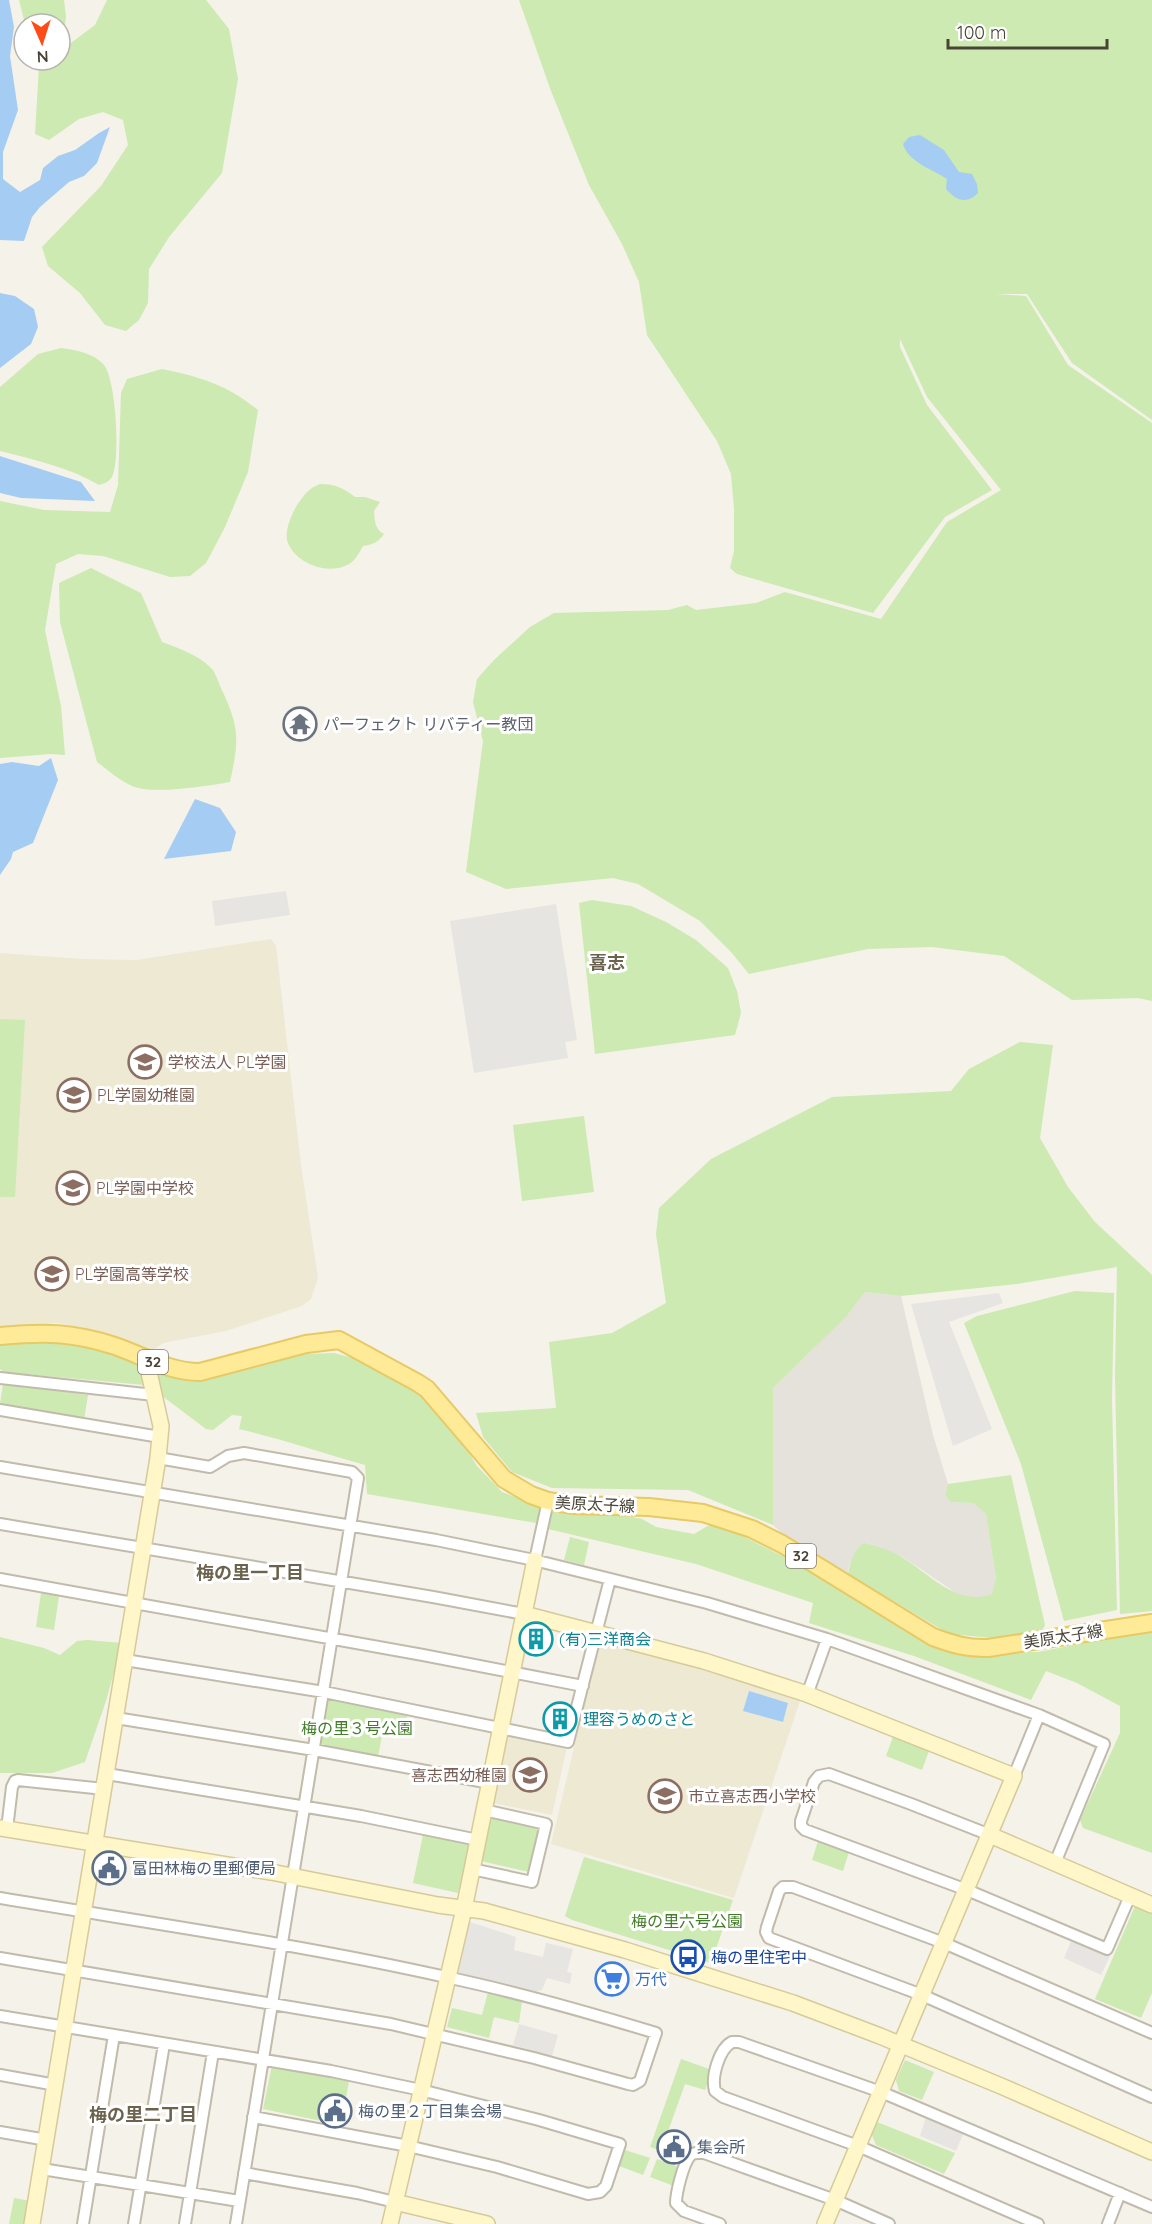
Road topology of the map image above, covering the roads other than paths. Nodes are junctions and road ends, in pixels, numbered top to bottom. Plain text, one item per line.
1 (0, 1336) edge
2 (146, 1359) junction
3 (0, 1378) edge
4 (154, 1395) junction
5 (0, 1410) edge
6 (160, 1437) junction
7 (158, 1458) junction
8 (0, 1467) edge
9 (153, 1493) junction
10 (548, 1501) junction
11 (0, 1524) edge
12 (352, 1526) junction
13 (144, 1548) junction
14 (535, 1560) junction
15 (610, 1579) junction
16 (0, 1580) edge
17 (342, 1582) junction
18 (135, 1604) junction
19 (524, 1614) junction
20 (1152, 1623) edge
21 (596, 1633) junction
22 (827, 1639) junction
23 (333, 1640) junction
24 (125, 1660) junction
25 (512, 1673) junction
26 (583, 1686) junction
27 (324, 1692) junction
28 (807, 1695) junction
29 (1039, 1715) junction
30 (116, 1718) junction
31 (501, 1729) junction
32 (314, 1750) junction
33 (1014, 1776) junction
34 (106, 1781) junction
35 (489, 1783) junction
36 (305, 1807) junction
37 (484, 1810) junction
38 (3, 1828) edge
39 (990, 1835) junction
40 (478, 1840) junction
41 (96, 1844) junction
42 (1055, 1863) junction
43 (472, 1869) junction
44 (293, 1876) junction
45 (967, 1890) junction
46 (1130, 1896) junction
47 (0, 1898) edge
48 (1152, 1905) edge
49 (464, 1909) junction
50 (84, 1912) junction
51 (944, 1943) junction
52 (282, 1945) junction
53 (0, 1958) edge
54 (75, 1970) junction
55 (448, 1977) junction
56 (922, 1995) junction
57 (272, 2004) junction
58 (0, 2016) edge
59 (65, 2027) junction
60 (435, 2033) junction
61 (1152, 2033) edge
62 (114, 2035) junction
63 (164, 2044) junction
64 (901, 2044) junction
65 (213, 2052) junction
66 (263, 2060) junction
67 (0, 2075) edge
68 (56, 2085) junction
69 (421, 2090) junction
70 (881, 2092) junction
71 (1152, 2097) edge
72 (253, 2116) junction
73 (0, 2132) edge
74 (47, 2140) junction
75 (408, 2146) junction
76 (858, 2146) junction
77 (1152, 2152) edge
78 (42, 2169) junction
79 (244, 2173) junction
80 (91, 2177) junction
81 (141, 2185) junction
82 (190, 2193) junction
83 (1120, 2193) junction
84 (835, 2200) junction
85 (239, 2201) junction
86 (395, 2202) junction
87 (1152, 2207) edge
88 (32, 2224) edge
89 (83, 2224) edge
90 (134, 2224) edge
91 (185, 2224) edge
92 (236, 2224) edge
93 (390, 2224) edge
94 (487, 2224) edge
95 (720, 2224) edge
96 (825, 2224) edge
97 (889, 2224) edge
98 (1038, 2224) edge
99 (1108, 2224) edge

1 - 2 main road, 美原太子線 / 32
2 - 4 street
2 - 10 main road, 美原太子線 / 32
3 - 4 street
4 - 6 street
5 - 6 street
6 - 7 street
7 - 9 street
7 - 12 street
8 - 9 street
9 - 12 street
9 - 13 street
10 - 14 street
10 - 20 main road, 美原太子線 / 32
11 - 13 street
12 - 14 street
12 - 17 street
13 - 17 street
13 - 18 street
14 - 15 street
14 - 19 street
15 - 21 street
15 - 22 street
16 - 18 street
17 - 19 street
17 - 23 street
18 - 23 street
18 - 24 street
19 - 21 street
19 - 25 street
21 - 26 street
21 - 28 street
22 - 28 street
22 - 29 street
23 - 25 street
23 - 27 street
24 - 27 street
24 - 30 street
25 - 26 street
25 - 31 street
26 - 31 street
27 - 31 street
27 - 32 street
28 - 33 street
29 - 33 street
29 - 42 street
30 - 32 street
30 - 34 street
31 - 35 street
32 - 35 street
32 - 36 street
33 - 39 street
34 - 36 street
34 - 38 street
34 - 41 street
35 - 37 street
36 - 40 street
36 - 44 street
37 - 40 street
37 - 43 street
38 - 41 street
39 - 42 street
39 - 45 street
39 - 45 street
40 - 43 street
41 - 44 street
41 - 50 street
42 - 46 street
43 - 49 street
44 - 49 street
44 - 52 street
45 - 46 street
45 - 51 street
46 - 48 street
47 - 50 street
49 - 55 street
49 - 64 street
50 - 52 street
50 - 54 street
51 - 56 street
51 - 56 street
51 - 61 street
52 - 55 street
52 - 57 street
53 - 54 street
54 - 57 street
54 - 59 street
55 - 60 street
55 - 60 street
56 - 64 street
56 - 71 street
57 - 60 street
57 - 66 street
58 - 59 street
59 - 62 street
59 - 68 street
60 - 69 street
62 - 63 street
62 - 80 street
63 - 65 street
63 - 81 street
64 - 70 street
64 - 77 street
65 - 66 street
65 - 82 street
66 - 69 street
66 - 72 street
67 - 68 street
68 - 74 street
69 - 75 street
69 - 75 street
70 - 76 street
70 - 76 street
70 - 83 street
72 - 75 street
72 - 79 street
73 - 74 street
74 - 78 street
75 - 86 street
76 - 84 street
76 - 98 street
78 - 80 street
78 - 88 street
79 - 85 street
79 - 86 street
80 - 81 street
80 - 89 street
81 - 82 street
81 - 90 street
82 - 85 street
82 - 91 street
83 - 87 street
83 - 99 street
84 - 95 street
84 - 96 street
84 - 97 street
85 - 92 street
86 - 93 street
86 - 94 street

